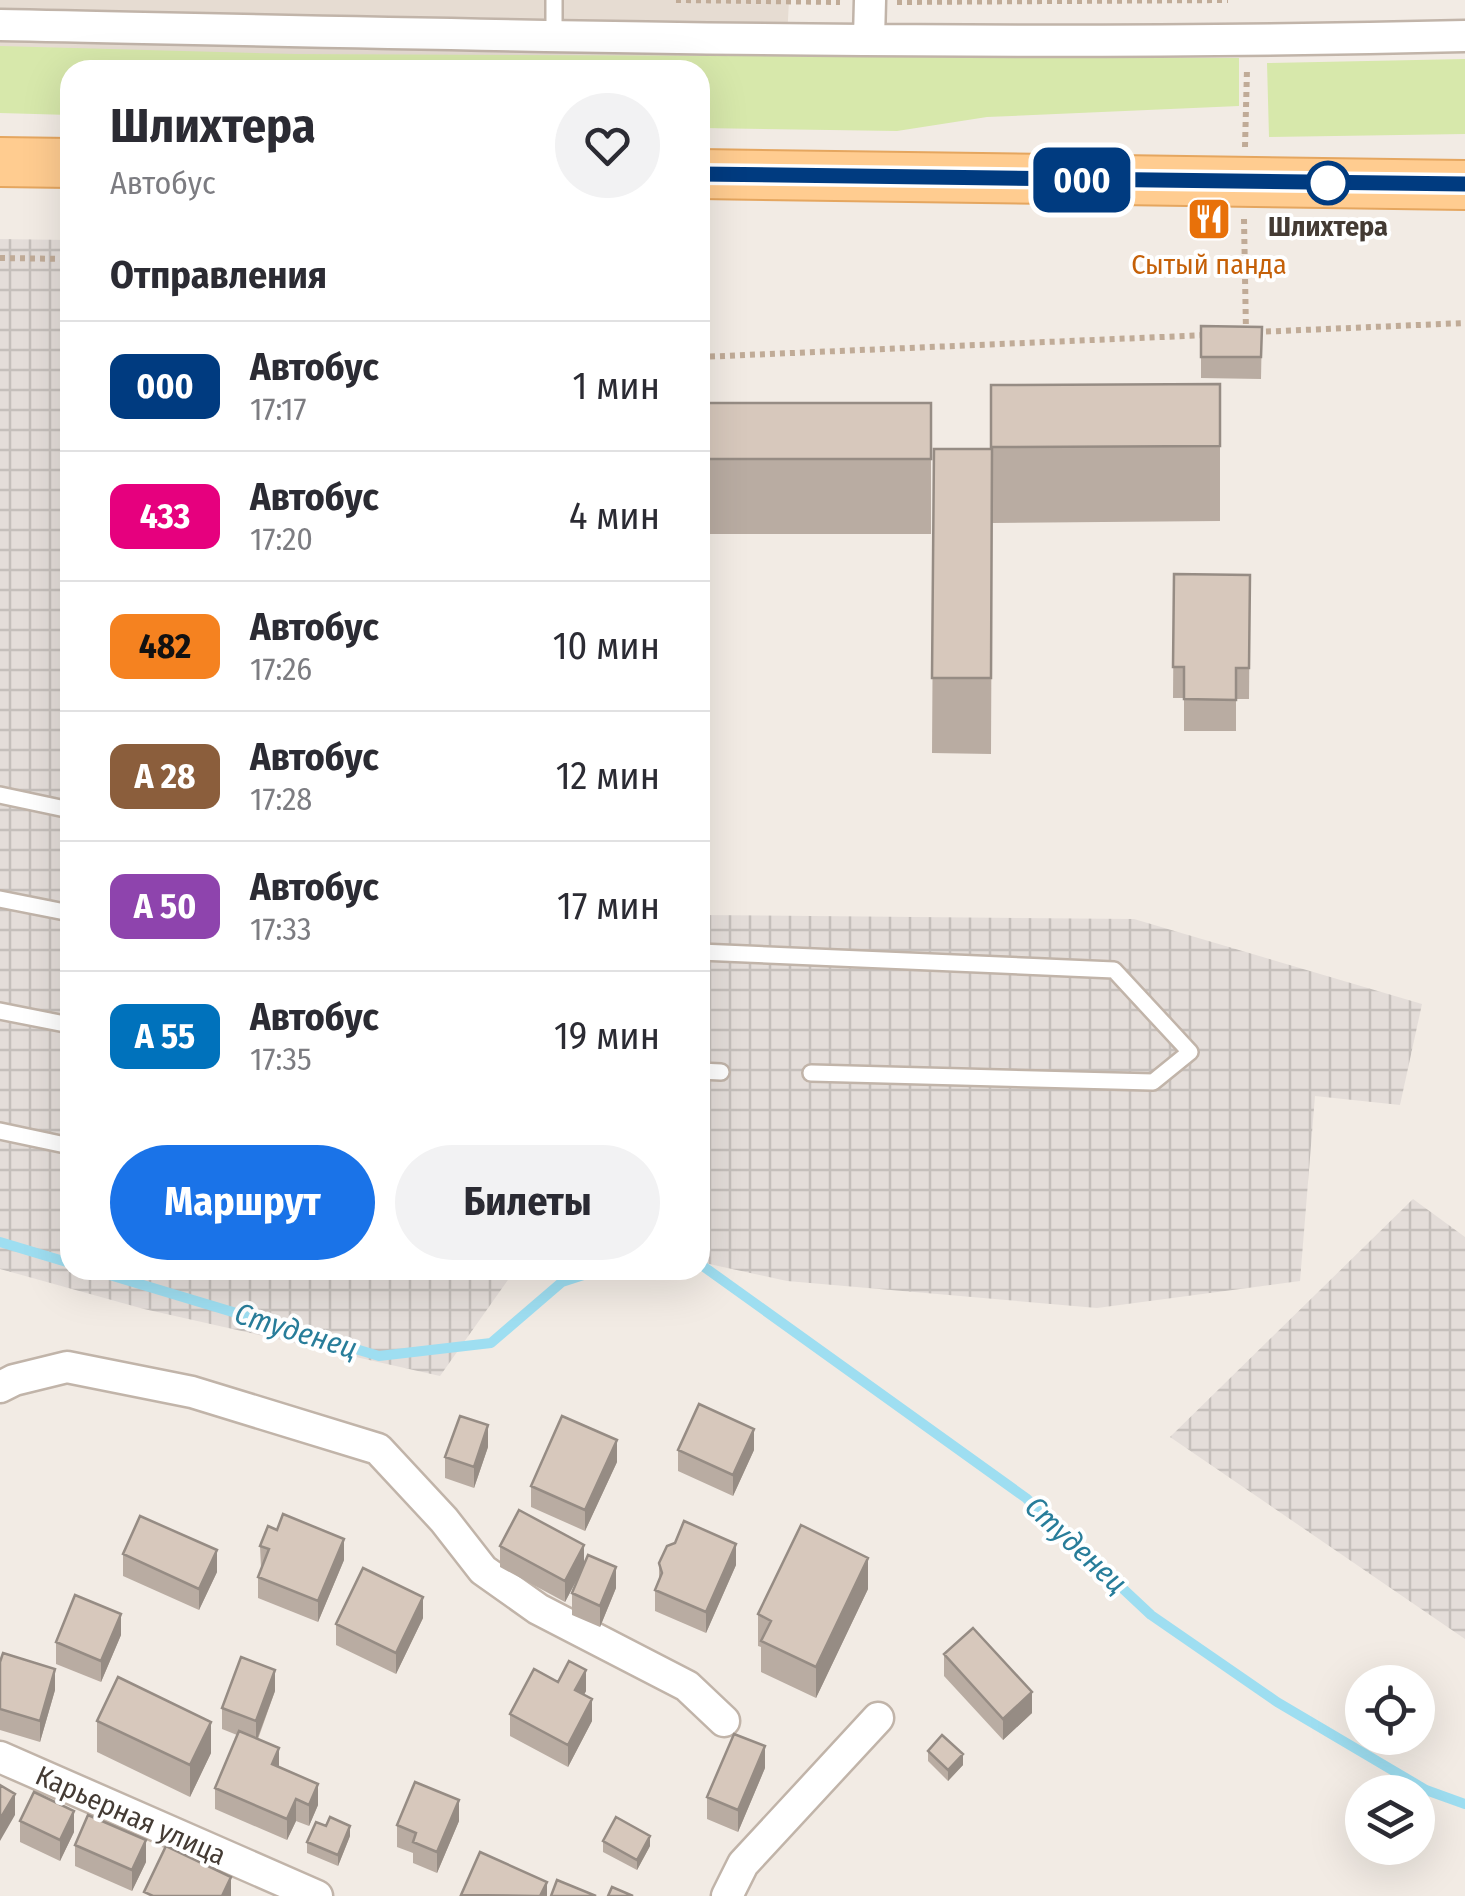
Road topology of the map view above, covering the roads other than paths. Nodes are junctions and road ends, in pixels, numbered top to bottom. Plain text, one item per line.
1 (554, 0) edge
2 (870, 1) edge
3 (0, 25) edge
4 (554, 36) junction
5 (1465, 36) edge
6 (869, 40) junction
7 (0, 162) edge
8 (60, 163) edge
9 (710, 174) edge
10 (1465, 184) edge
11 (0, 794) edge
12 (60, 808) edge
13 (0, 898) edge
14 (60, 911) edge
15 (710, 952) edge
16 (0, 1011) edge
17 (60, 1023) edge
18 (710, 1071) edge
19 (722, 1072) dead end
20 (811, 1073) dead end
21 (0, 1131) edge
22 (60, 1144) edge
23 (0, 1387) edge
24 (878, 1718) dead end
25 (724, 1722) dead end
26 (0, 1757) edge
27 (317, 1896) edge
28 (726, 1896) edge

1 - 4 lane
2 - 6 street
3 - 4 street
4 - 6 street
5 - 6 street
7 - 8 main road
9 - 10 main road
11 - 12 lane
13 - 14 lane
15 - 20 lane
16 - 17 lane
18 - 19 lane
21 - 22 lane
23 - 25 street
24 - 28 street
26 - 27 street, Карьерная улица

